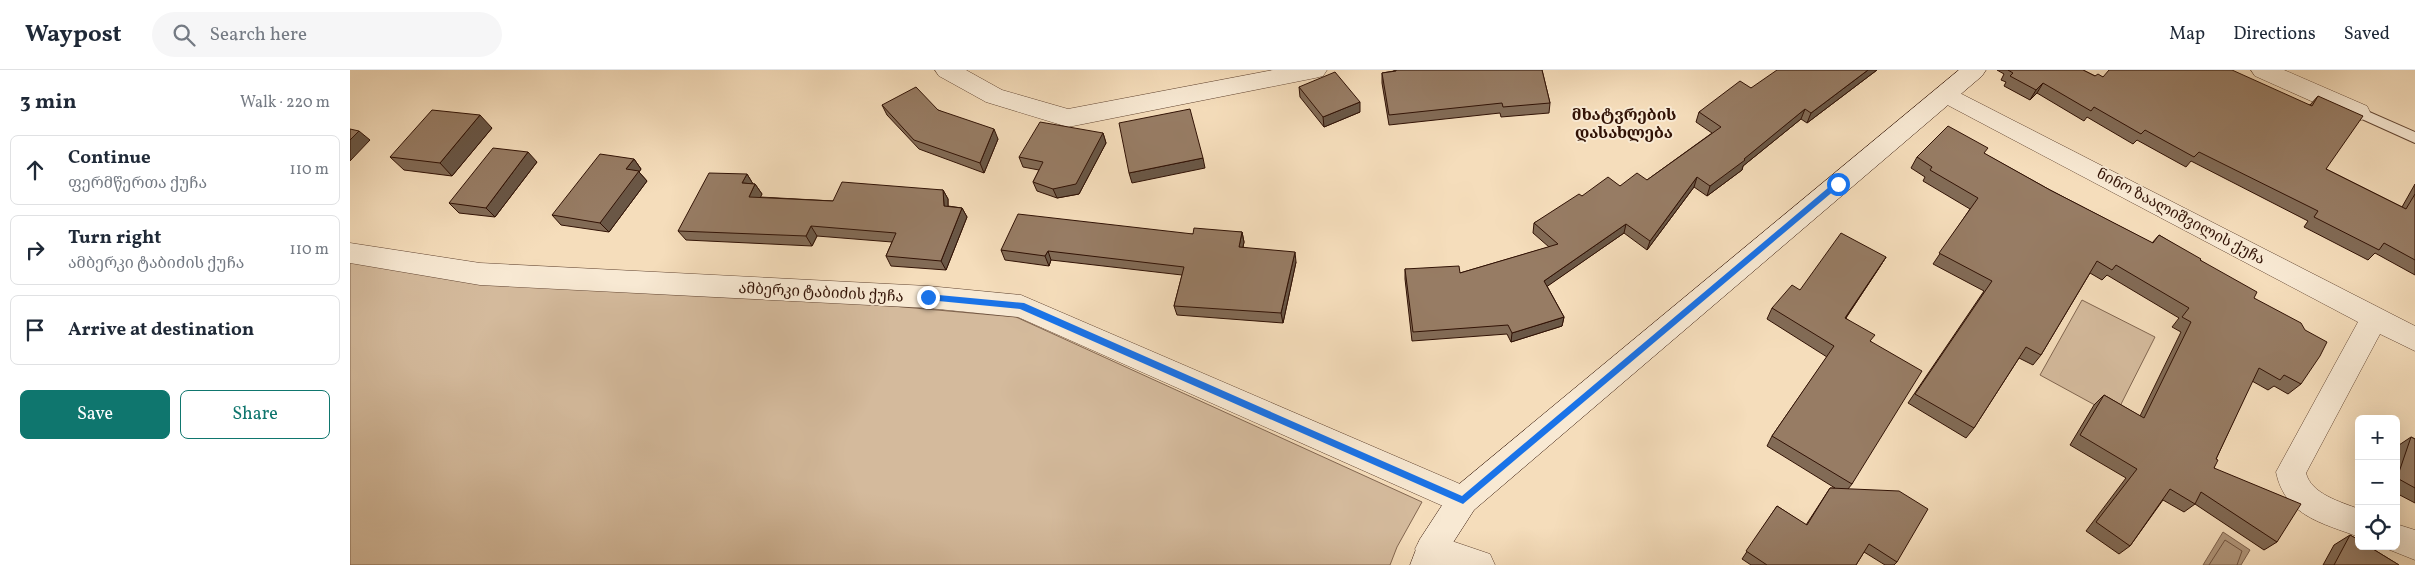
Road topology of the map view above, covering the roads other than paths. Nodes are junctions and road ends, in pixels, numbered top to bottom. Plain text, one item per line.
1 (947, 70) edge
2 (1315, 70) edge
3 (1974, 70) edge
4 (2262, 70) edge
5 (1946, 94) junction
6 (2358, 112) joint
7 (2415, 138) edge
8 (350, 253) edge
9 (2374, 318) junction
10 (2415, 339) edge
11 (1463, 500) junction
12 (2355, 521) edge
13 (2400, 540) edge
14 (2415, 546) edge
15 (1428, 557) edge
16 (1479, 565) edge

1 - 2 street
3 - 5 street
4 - 6 street
5 - 9 street, ნინო ზაალიშვილის ქუჩა
5 - 11 street
6 - 7 lane
8 - 11 street, ამბერკი ტაბიძის ქუჩა
9 - 10 street, ნინო ზაალიშვილის ქუჩა
9 - 12 street
11 - 15 street
13 - 14 street
15 - 16 street

